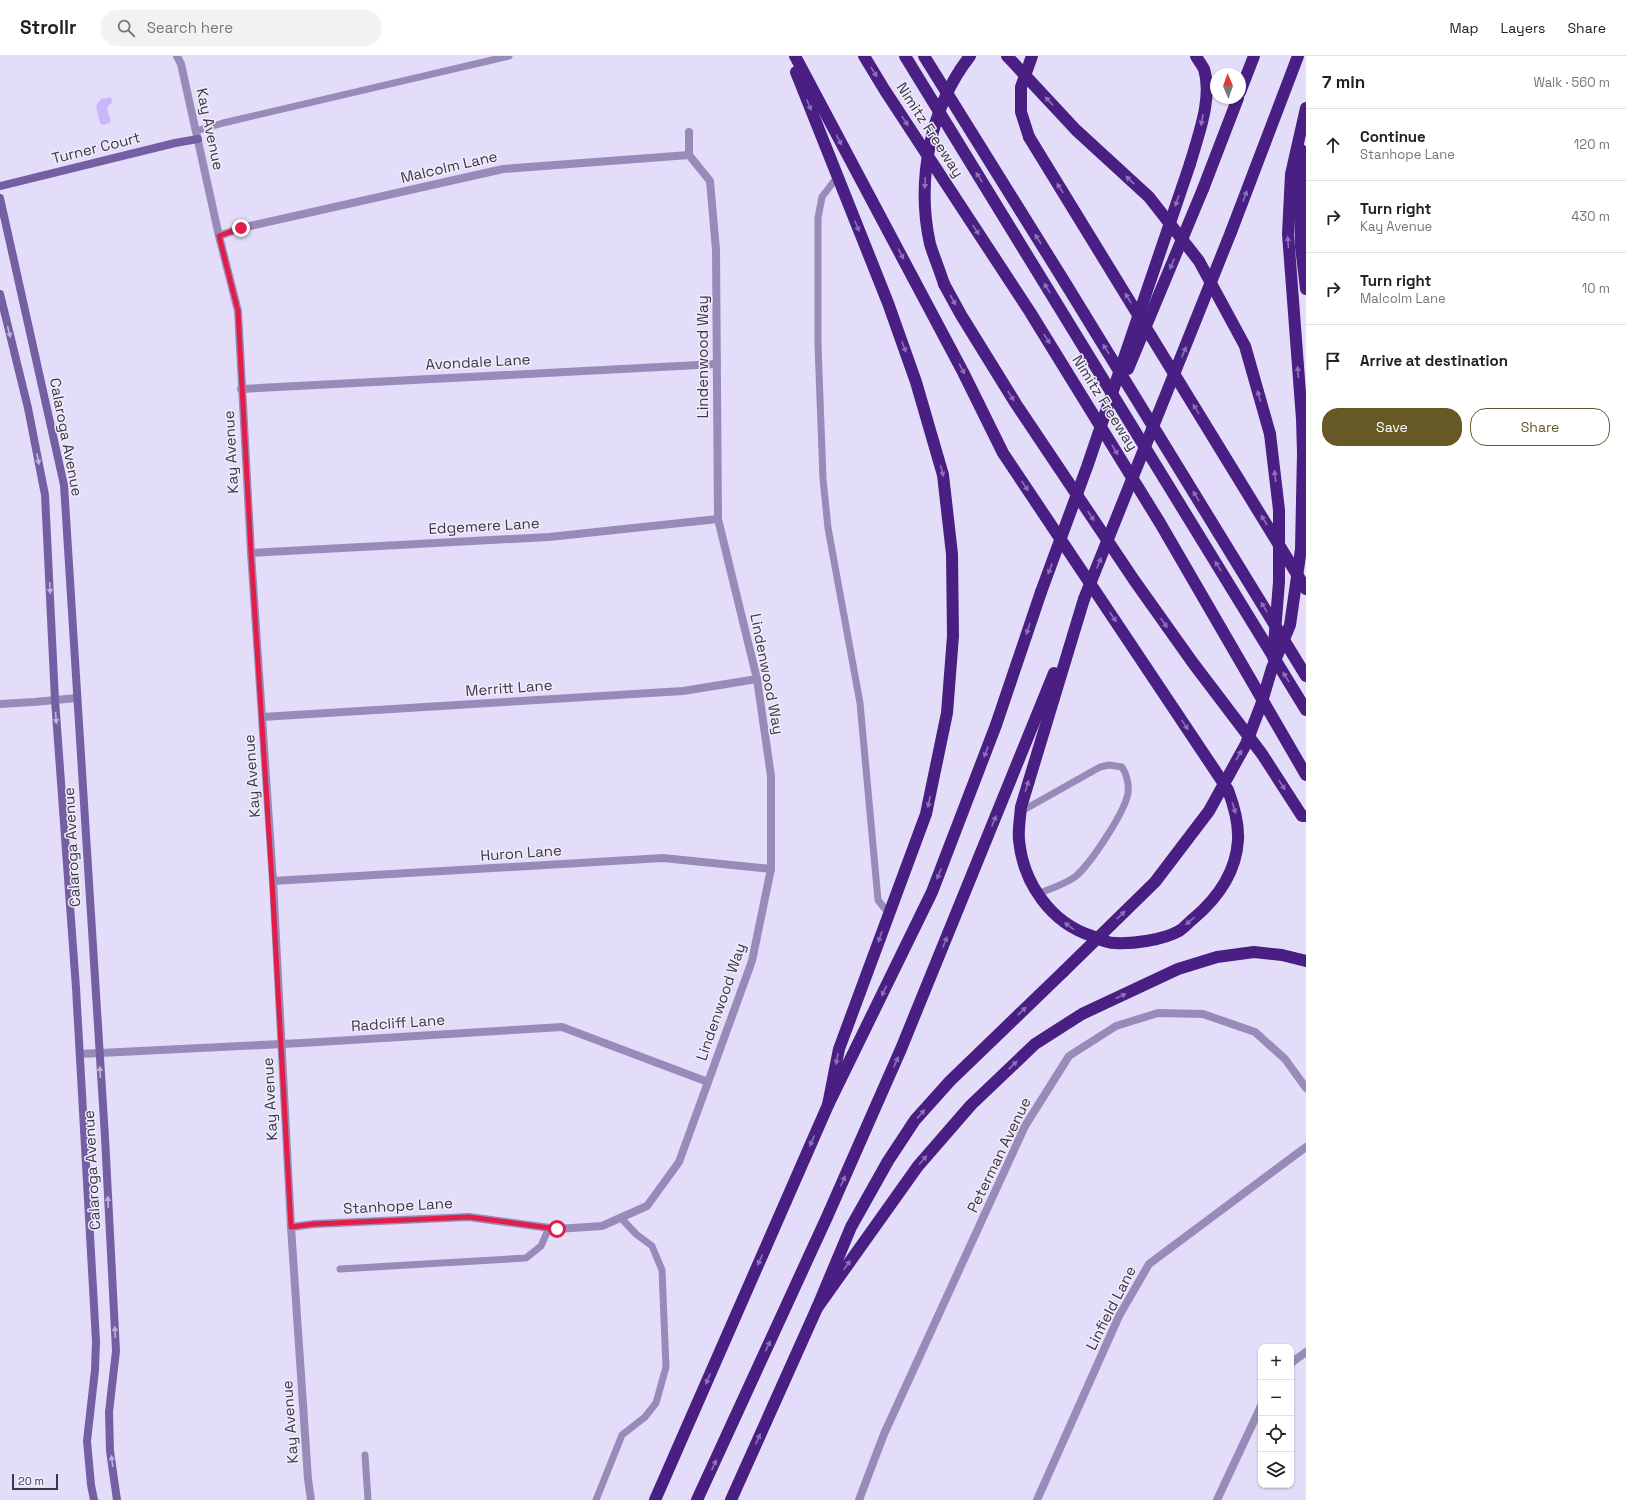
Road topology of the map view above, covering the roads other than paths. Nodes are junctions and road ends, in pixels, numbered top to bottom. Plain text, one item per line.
1 (177, 56) edge
2 (509, 56) edge
3 (789, 56) edge
4 (794, 56) edge
5 (864, 56) edge
6 (905, 56) edge
7 (924, 56) edge
8 (970, 56) edge
9 (1007, 56) edge
10 (1032, 56) edge
11 (1196, 56) edge
12 (1254, 56) edge
13 (1290, 56) edge
14 (1298, 56) edge
15 (1246, 77) edge
16 (1236, 104) edge
17 (1306, 108) edge
18 (1301, 126) junction
19 (196, 131) junction
20 (689, 132) dead end
21 (198, 139) junction
22 (1264, 145) junction
23 (689, 155) junction
24 (837, 177) junction
25 (0, 186) edge
26 (0, 198) edge
27 (219, 236) junction
28 (1306, 288) edge
29 (0, 294) edge
30 (716, 364) junction
31 (241, 389) junction
32 (1087, 467) junction
33 (718, 520) junction
34 (251, 553) junction
35 (1306, 589) edge
36 (1084, 600) junction
37 (1272, 668) junction
38 (1306, 676) edge
39 (757, 679) junction
40 (77, 698) junction
41 (54, 700) junction
42 (0, 704) edge
43 (1306, 710) edge
44 (262, 717) junction
45 (1306, 775) edge
46 (1020, 812) junction
47 (1306, 816) edge
48 (771, 869) junction
49 (272, 881) junction
50 (1038, 894) junction
51 (889, 914) junction
52 (1306, 961) edge
53 (280, 1044) junction
54 (99, 1053) junction
55 (80, 1054) junction
56 (708, 1082) junction
57 (1306, 1088) edge
58 (828, 1105) junction
59 (1306, 1148) edge
60 (647, 1206) joint
61 (620, 1218) junction
62 (291, 1227) junction
63 (548, 1228) junction
64 (340, 1269) dead end
65 (817, 1308) junction
66 (1306, 1352) edge
67 (1294, 1361) edge
68 (1258, 1412) edge
69 (364, 1455) dead end
70 (94, 1500) edge
71 (117, 1500) edge
72 (311, 1500) edge
73 (368, 1500) edge
74 (596, 1500) edge
75 (655, 1500) edge
76 (697, 1500) edge
77 (731, 1500) edge
78 (859, 1500) edge
79 (1037, 1500) edge
80 (1217, 1500) edge

1 - 19 street, Kay Avenue
2 - 19 lane
3 -> 24 highway
4 -> 50 highway
5 -> 45 highway, Nimitz Freeway
43 -> 6 highway
38 -> 7 highway, Nimitz Freeway
8 -> 47 highway, bridge
37 -> 9 highway, bridge
35 -> 10 highway, bridge
11 -> 32 highway, bridge
12 - 15 highway
13 - 22 highway
14 - 22 highway
16 -> 32 highway, bridge
17 - 18 highway
18 - 28 highway
37 -> 18 highway, bridge
19 - 21 street, Kay Avenue
20 - 23 street
21 - 25 street, Turner Court
21 - 27 street, Kay Avenue
36 -> 22 highway, bridge
23 - 27 street, Malcolm Lane
23 - 30 street, Lindenwood Way
24 - 51 lane
24 -> 51 highway
26 - 40 street, Calaroga Avenue
27 - 31 street, Kay Avenue
29 -> 41 street, Calaroga Avenue
30 - 31 street, Avondale Lane
30 - 33 street, Lindenwood Way
31 - 34 street, Kay Avenue
32 -> 58 highway, bridge
33 - 34 street, Edgemere Lane
33 - 39 street, Lindenwood Way
34 - 44 street, Kay Avenue
46 -> 36 highway
76 -> 36 highway
65 -> 37 highway, bridge
39 - 44 street, Merritt Lane
39 - 48 street, Lindenwood Way
40 - 41 street
40 - 54 street, Calaroga Avenue
41 - 42 street
41 -> 55 street, Calaroga Avenue
44 - 49 street, Kay Avenue
46 - 50 highway
46 - 50 lane
48 - 49 street, Huron Lane
48 - 56 street, Lindenwood Way
49 - 53 street, Kay Avenue
51 -> 58 highway
65 -> 52 highway
53 - 54 street, Radcliff Lane
53 - 56 street, Radcliff Lane
53 - 62 street, Kay Avenue
54 - 55 street, Radcliff Lane
71 -> 54 street, Calaroga Avenue
55 - 70 street, Calaroga Avenue
56 - 60 street, Lindenwood Way
57 - 78 street, Peterman Avenue
58 -> 75 highway
59 - 79 street, Linfield Lane
60 - 61 street, Stanhope Lane
61 - 63 street, Stanhope Lane
61 - 74 lane
62 - 63 street, Stanhope Lane
62 - 72 street, Kay Avenue
63 - 64 lane
77 -> 65 highway
66 - 67 street
68 - 80 street
69 - 73 lane

